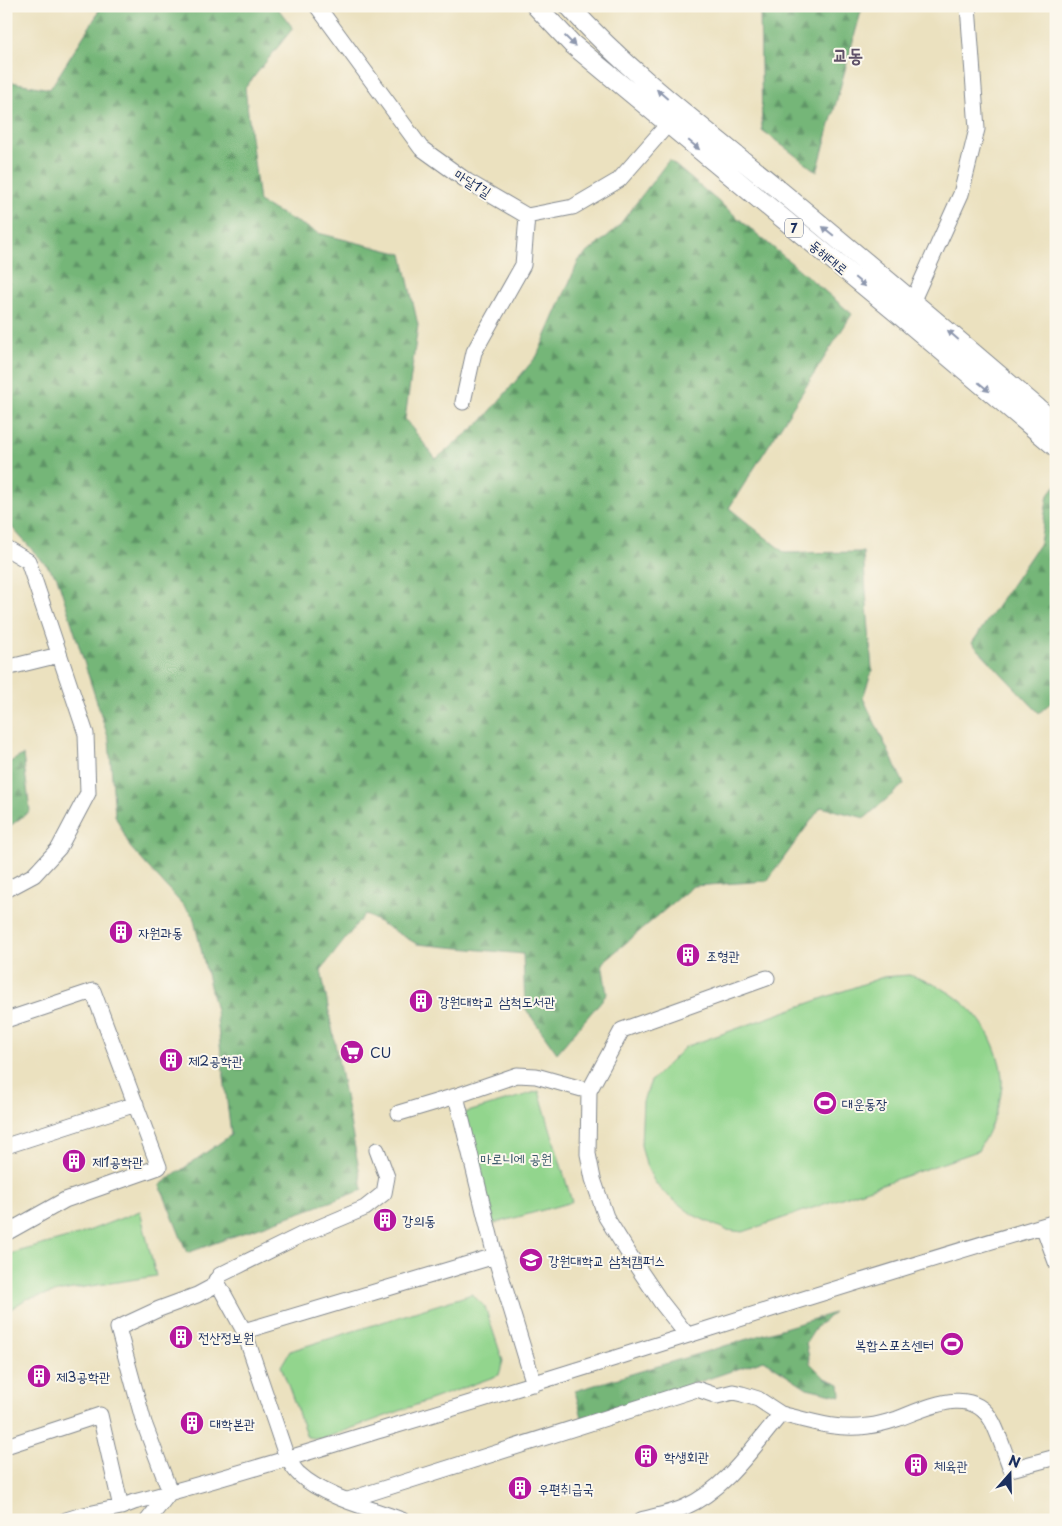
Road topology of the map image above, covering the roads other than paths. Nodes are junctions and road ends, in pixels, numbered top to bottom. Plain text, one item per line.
1 (317, 6) edge
2 (536, 6) edge
3 (569, 6) edge
4 (968, 6) edge
5 (668, 124) junction
6 (527, 216) junction
7 (913, 300) junction
8 (463, 402) dead end
9 (1056, 424) edge
10 (1056, 447) edge
11 (6, 548) edge
12 (59, 655) junction
13 (6, 668) edge
14 (6, 890) edge
15 (767, 978) dead end
16 (6, 1020) edge
17 (589, 1091) junction
18 (456, 1096) junction
19 (136, 1104) junction
20 (399, 1113) dead end
21 (6, 1146) edge
22 (377, 1150) dead end
23 (1049, 1224) edge
24 (6, 1233) edge
25 (495, 1256) junction
26 (1056, 1262) edge
27 (216, 1280) junction
28 (244, 1331) junction
29 (687, 1335) junction
30 (534, 1384) junction
31 (781, 1414) junction
32 (6, 1446) edge
33 (1056, 1457) edge
34 (287, 1458) junction
35 (170, 1492) junction
36 (348, 1500) junction
37 (121, 1507) junction
38 (70, 1518) edge
39 (98, 1520) edge
40 (148, 1520) edge
41 (402, 1520) edge
42 (641, 1520) edge

1 - 6 street, 마달1길
2 -> 5 main road, 동해대로 / 7
7 -> 3 main road, 동해대로 / 7
4 - 7 street
5 - 6 street
5 -> 10 main road, 동해대로 / 7
6 - 8 street
9 -> 7 main road, 동해대로 / 7
11 - 12 street
12 - 13 street
12 - 14 street
15 - 17 street
16 - 19 street
17 - 18 street
17 - 29 street
18 - 20 street
18 - 25 street
19 - 21 street
19 - 24 street
22 - 27 street
23 - 26 street
23 - 29 street
25 - 28 street
25 - 30 street
27 - 28 street
27 - 35 street
28 - 34 street
29 - 30 street
30 - 34 street
31 - 33 street
31 - 36 street
31 - 42 street
32 - 37 street
34 - 35 street
34 - 36 street
35 - 37 street
35 - 40 street
36 - 41 street
37 - 38 street
38 - 39 street

